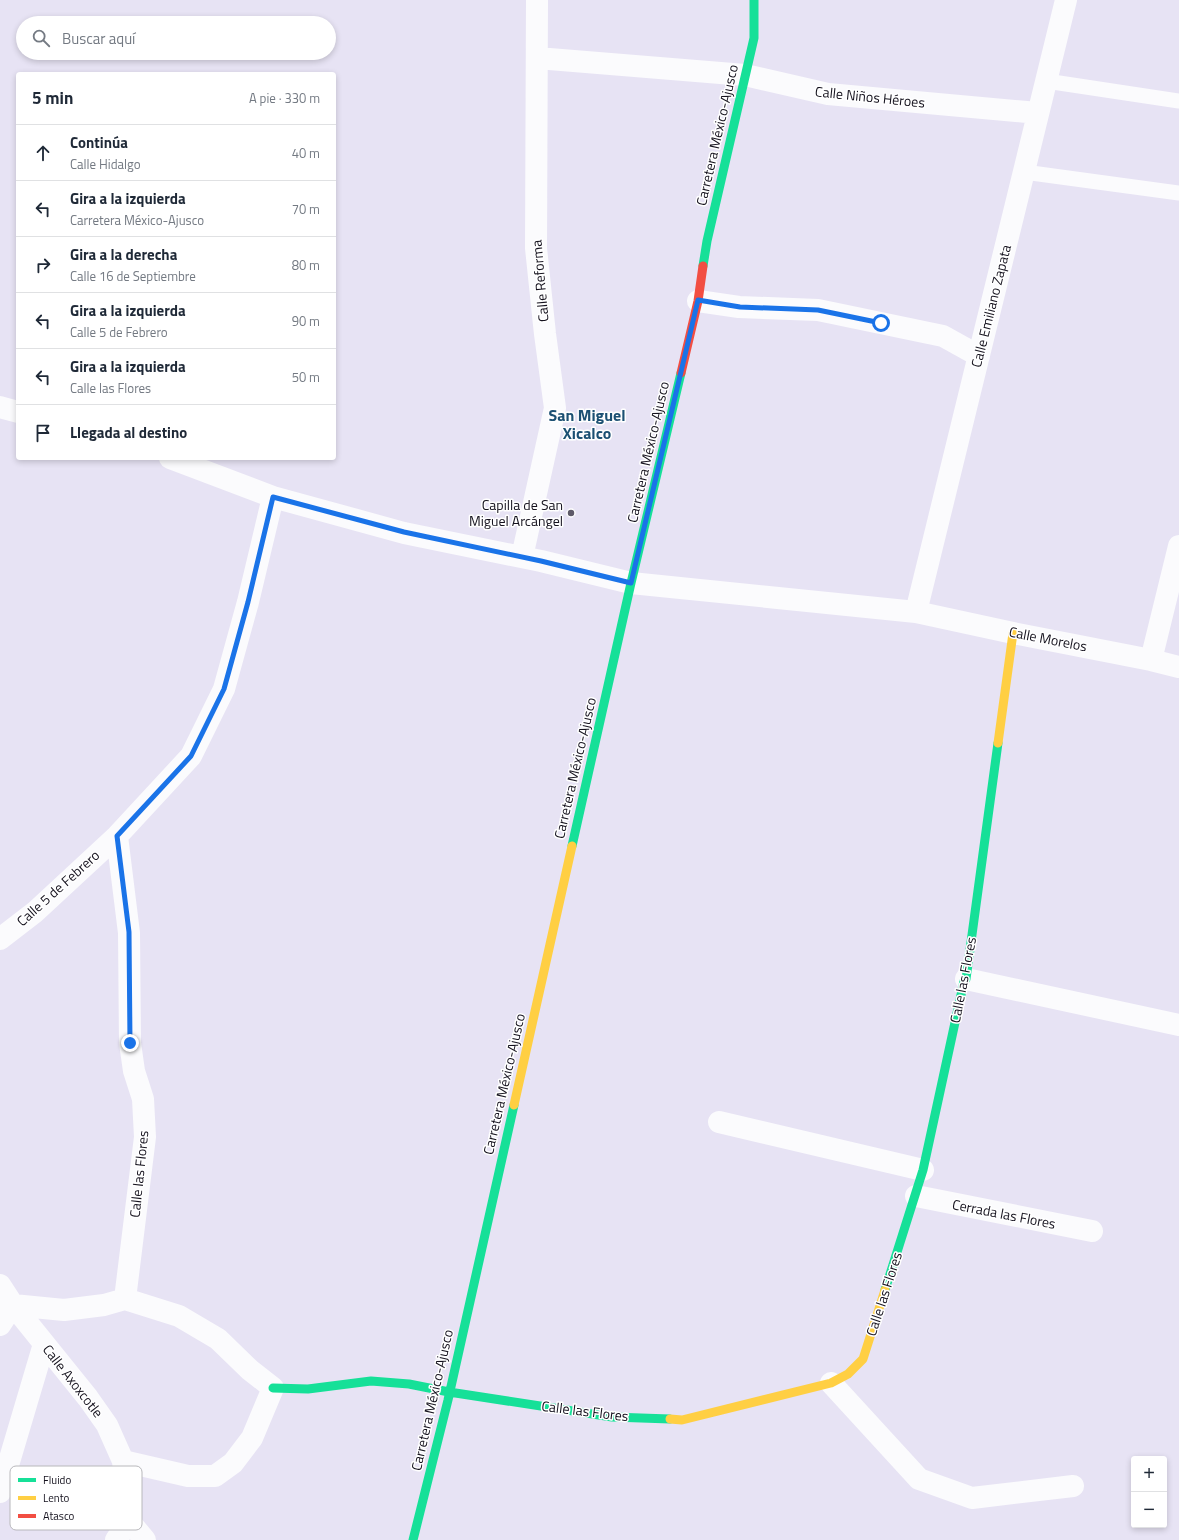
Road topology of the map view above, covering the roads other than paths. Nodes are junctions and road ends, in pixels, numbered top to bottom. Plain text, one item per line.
1 (537, 0) edge
2 (754, 0) edge
3 (1066, 0) edge
4 (537, 58) junction
5 (745, 75) junction
6 (1046, 81) junction
7 (1179, 102) edge
8 (1038, 113) junction
9 (1024, 172) junction
10 (1179, 193) edge
11 (698, 300) junction
12 (979, 356) junction
13 (0, 407) edge
14 (16, 411) edge
15 (175, 460) edge
16 (273, 497) junction
17 (1179, 546) edge
18 (522, 557) junction
19 (631, 583) junction
20 (916, 612) junction
21 (1013, 633) junction
22 (1151, 660) junction
23 (1179, 667) edge
24 (117, 836) junction
25 (0, 939) edge
26 (966, 979) junction
27 (1179, 1025) edge
28 (719, 1122) dead end
29 (923, 1170) junction
30 (916, 1196) junction
31 (1092, 1231) dead end
32 (0, 1285) edge
33 (125, 1299) junction
34 (14, 1305) junction
35 (0, 1325) edge
36 (44, 1344) junction
37 (831, 1383) junction
38 (273, 1388) junction
39 (449, 1392) junction
40 (124, 1461) junction
41 (124, 1466) edge
42 (1073, 1486) dead end
43 (0, 1492) edge
44 (122, 1530) edge
45 (136, 1530) edge
46 (116, 1540) edge
47 (145, 1540) edge
48 (413, 1540) edge

1 - 4 street, Calle Reforma
2 - 5 main road, Carretera México-Ajusco
3 - 6 street, Calle Emiliano Zapata
4 - 5 street, Calle Niños Héroes
4 - 18 street, Calle Reforma
5 - 8 street, Calle Niños Héroes
5 - 11 main road, Carretera México-Ajusco
6 - 7 lane
6 - 8 street, Calle Emiliano Zapata
8 - 9 street, Calle Emiliano Zapata
9 - 10 lane
9 - 12 street, Calle Emiliano Zapata
11 - 12 street
11 - 19 main road, Carretera México-Ajusco
12 - 20 street, Calle Emiliano Zapata
13 - 14 street
15 - 16 street, Calle Morelos
16 - 18 street, Calle Morelos
16 - 24 street, Calle 5 de Febrero
17 - 22 street
18 - 19 street, Calle Morelos
19 - 20 street, Calle Morelos
19 - 39 main road, Carretera México-Ajusco
20 - 21 street, Calle Morelos
21 - 22 street, Calle Morelos
21 - 26 main road, Calle las Flores
22 - 23 street, Calle Morelos
24 - 25 street, Calle 5 de Febrero
24 - 33 street, Calle las Flores
26 - 27 street
26 - 29 main road, Calle las Flores
28 - 29 street
29 - 30 main road, Calle las Flores
30 - 31 street, Cerrada las Flores
30 - 37 main road, Calle las Flores
32 - 34 street, Calle Axoxcotle
33 - 34 street
33 - 38 street
34 - 35 street
34 - 36 street, Calle Axoxcotle
36 - 40 street, Calle Axoxcotle
36 - 43 street
37 - 39 main road, Calle las Flores
37 - 42 street
38 - 39 main road, Calle las Flores
38 - 40 street
39 - 48 main road, Carretera México-Ajusco
40 - 41 street, Calle Axoxcotle
44 - 46 street
45 - 47 street

